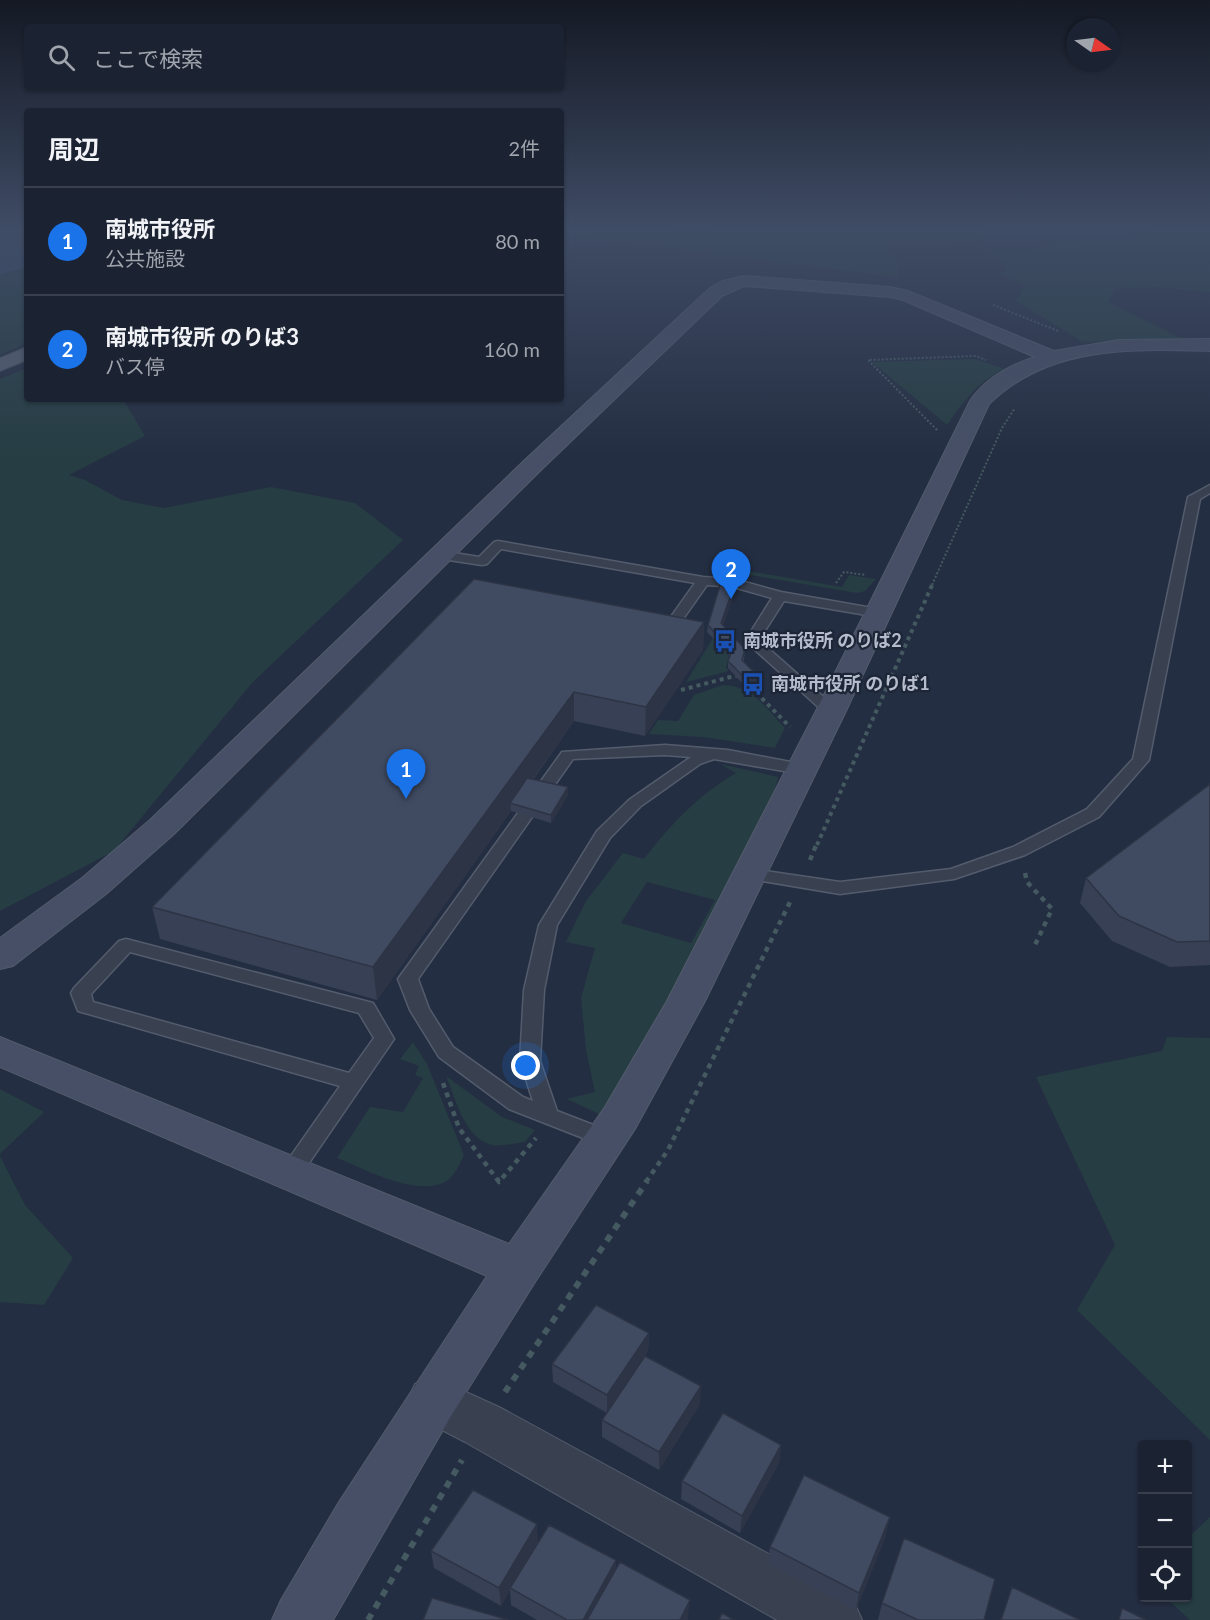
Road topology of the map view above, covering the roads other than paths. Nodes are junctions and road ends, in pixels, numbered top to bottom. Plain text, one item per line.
1 (701, 306) edge
2 (934, 306) edge
3 (1210, 345) edge
4 (24, 354) edge
5 (1046, 355) junction
6 (0, 365) edge
7 (1210, 488) edge
8 (442, 555) junction
9 (703, 581) junction
10 (780, 596) junction
11 (878, 613) junction
12 (650, 618) edge
13 (831, 711) junction
14 (795, 753) junction
15 (710, 754) junction
16 (750, 874) junction
17 (0, 957) edge
18 (0, 1051) edge
19 (354, 1082) junction
20 (548, 1116) junction
21 (606, 1139) junction
22 (290, 1173) junction
23 (518, 1268) junction
24 (433, 1400) junction
25 (302, 1620) edge
26 (833, 1620) edge

1 - 8 street
2 - 5 street
3 - 5 street
4 - 6 main road
5 - 11 street
7 - 16 lane
8 - 9 lane
8 - 17 street
9 - 10 lane
9 - 12 lane
10 - 11 lane
10 - 13 lane
11 - 13 street
13 - 14 street
14 - 15 lane
14 - 16 street
15 - 20 lane
15 - 20 lane
16 - 21 street
18 - 22 street
19 - 19 lane
19 - 22 lane
20 - 21 lane
21 - 23 street
22 - 23 street
23 - 24 street
24 - 25 street
24 - 26 street

